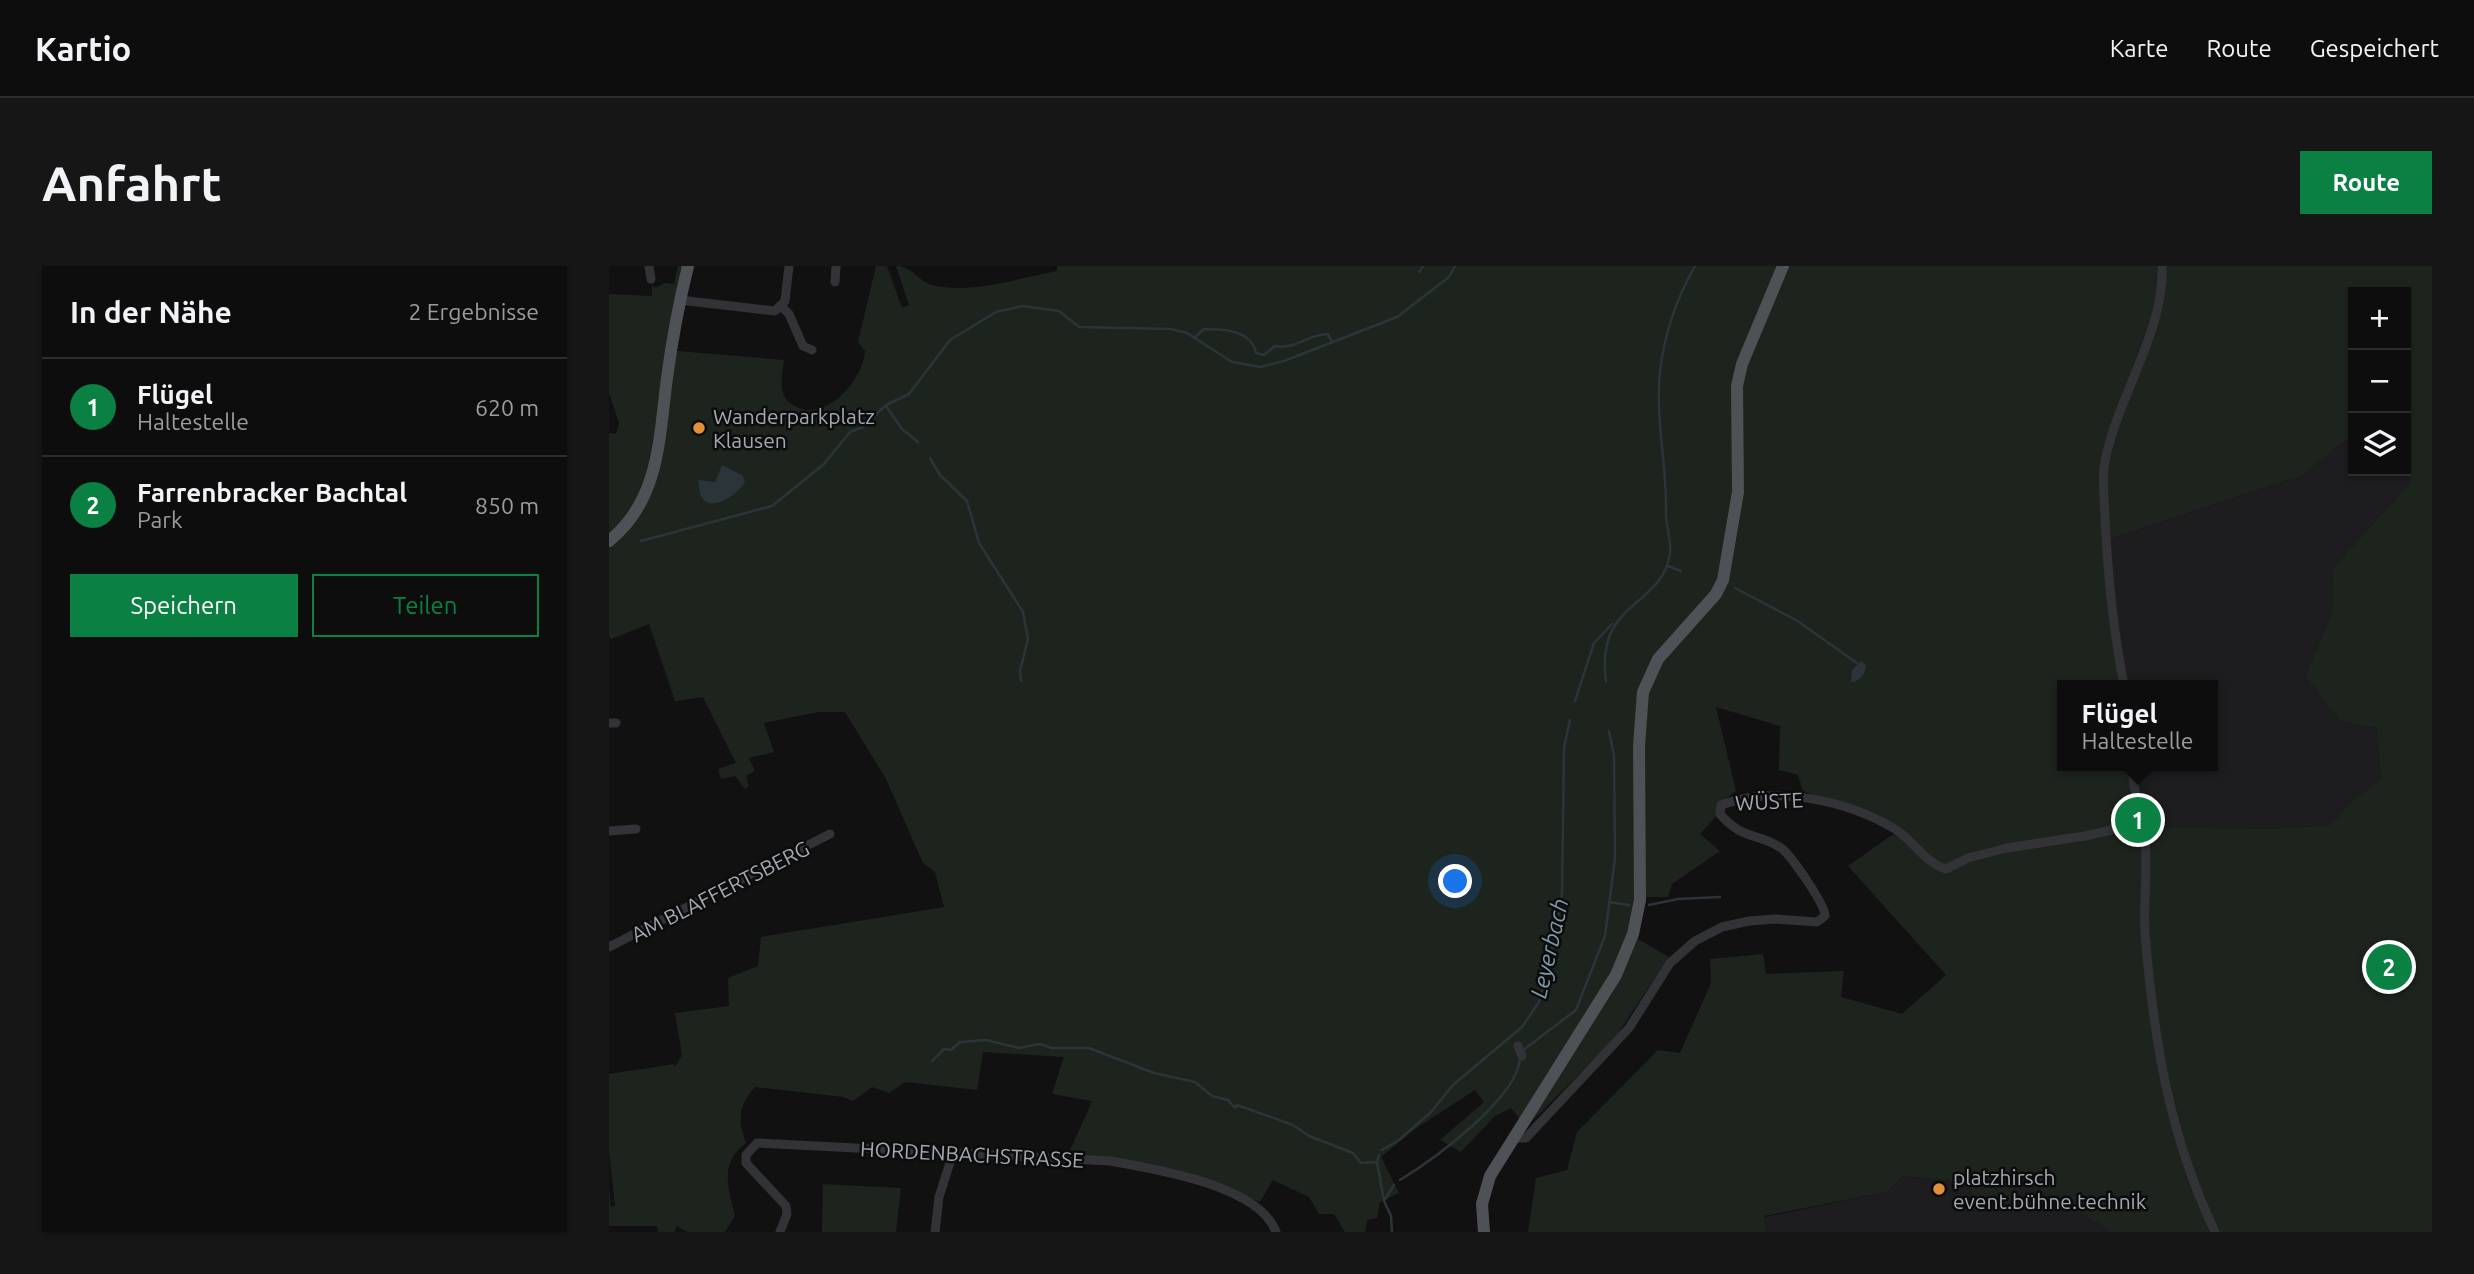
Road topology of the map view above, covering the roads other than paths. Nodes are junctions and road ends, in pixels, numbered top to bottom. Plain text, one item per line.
1 (649, 266) edge
2 (688, 266) edge
3 (789, 266) edge
4 (836, 266) edge
5 (1783, 266) edge
6 (2162, 266) edge
7 (651, 279) dead end
8 (835, 282) dead end
9 (679, 300) junction
10 (782, 307) junction
11 (812, 350) dead end
12 (609, 541) edge
13 (2123, 680) edge
14 (2133, 771) edge
15 (2142, 823) junction
16 (636, 829) dead end
17 (609, 831) edge
18 (830, 834) dead end
19 (609, 947) edge
20 (1514, 1138) junction
21 (953, 1153) junction
22 (780, 1232) edge
23 (935, 1232) edge
24 (1276, 1232) edge
25 (1484, 1232) edge
26 (2215, 1232) edge

1 - 7 street
2 - 9 main road
3 - 10 street
4 - 8 street
5 - 20 main road
6 - 13 street
9 - 10 street
9 - 12 main road
10 - 11 street
14 - 15 street
15 - 20 street, WÜSTE
15 - 26 street
16 - 17 street
18 - 19 street, AM BLAFFERTSBERG
20 - 25 main road
21 - 22 street, HORDENBACHSTRASSE
21 - 23 street
21 - 24 street, HORDENBACHSTRASSE

